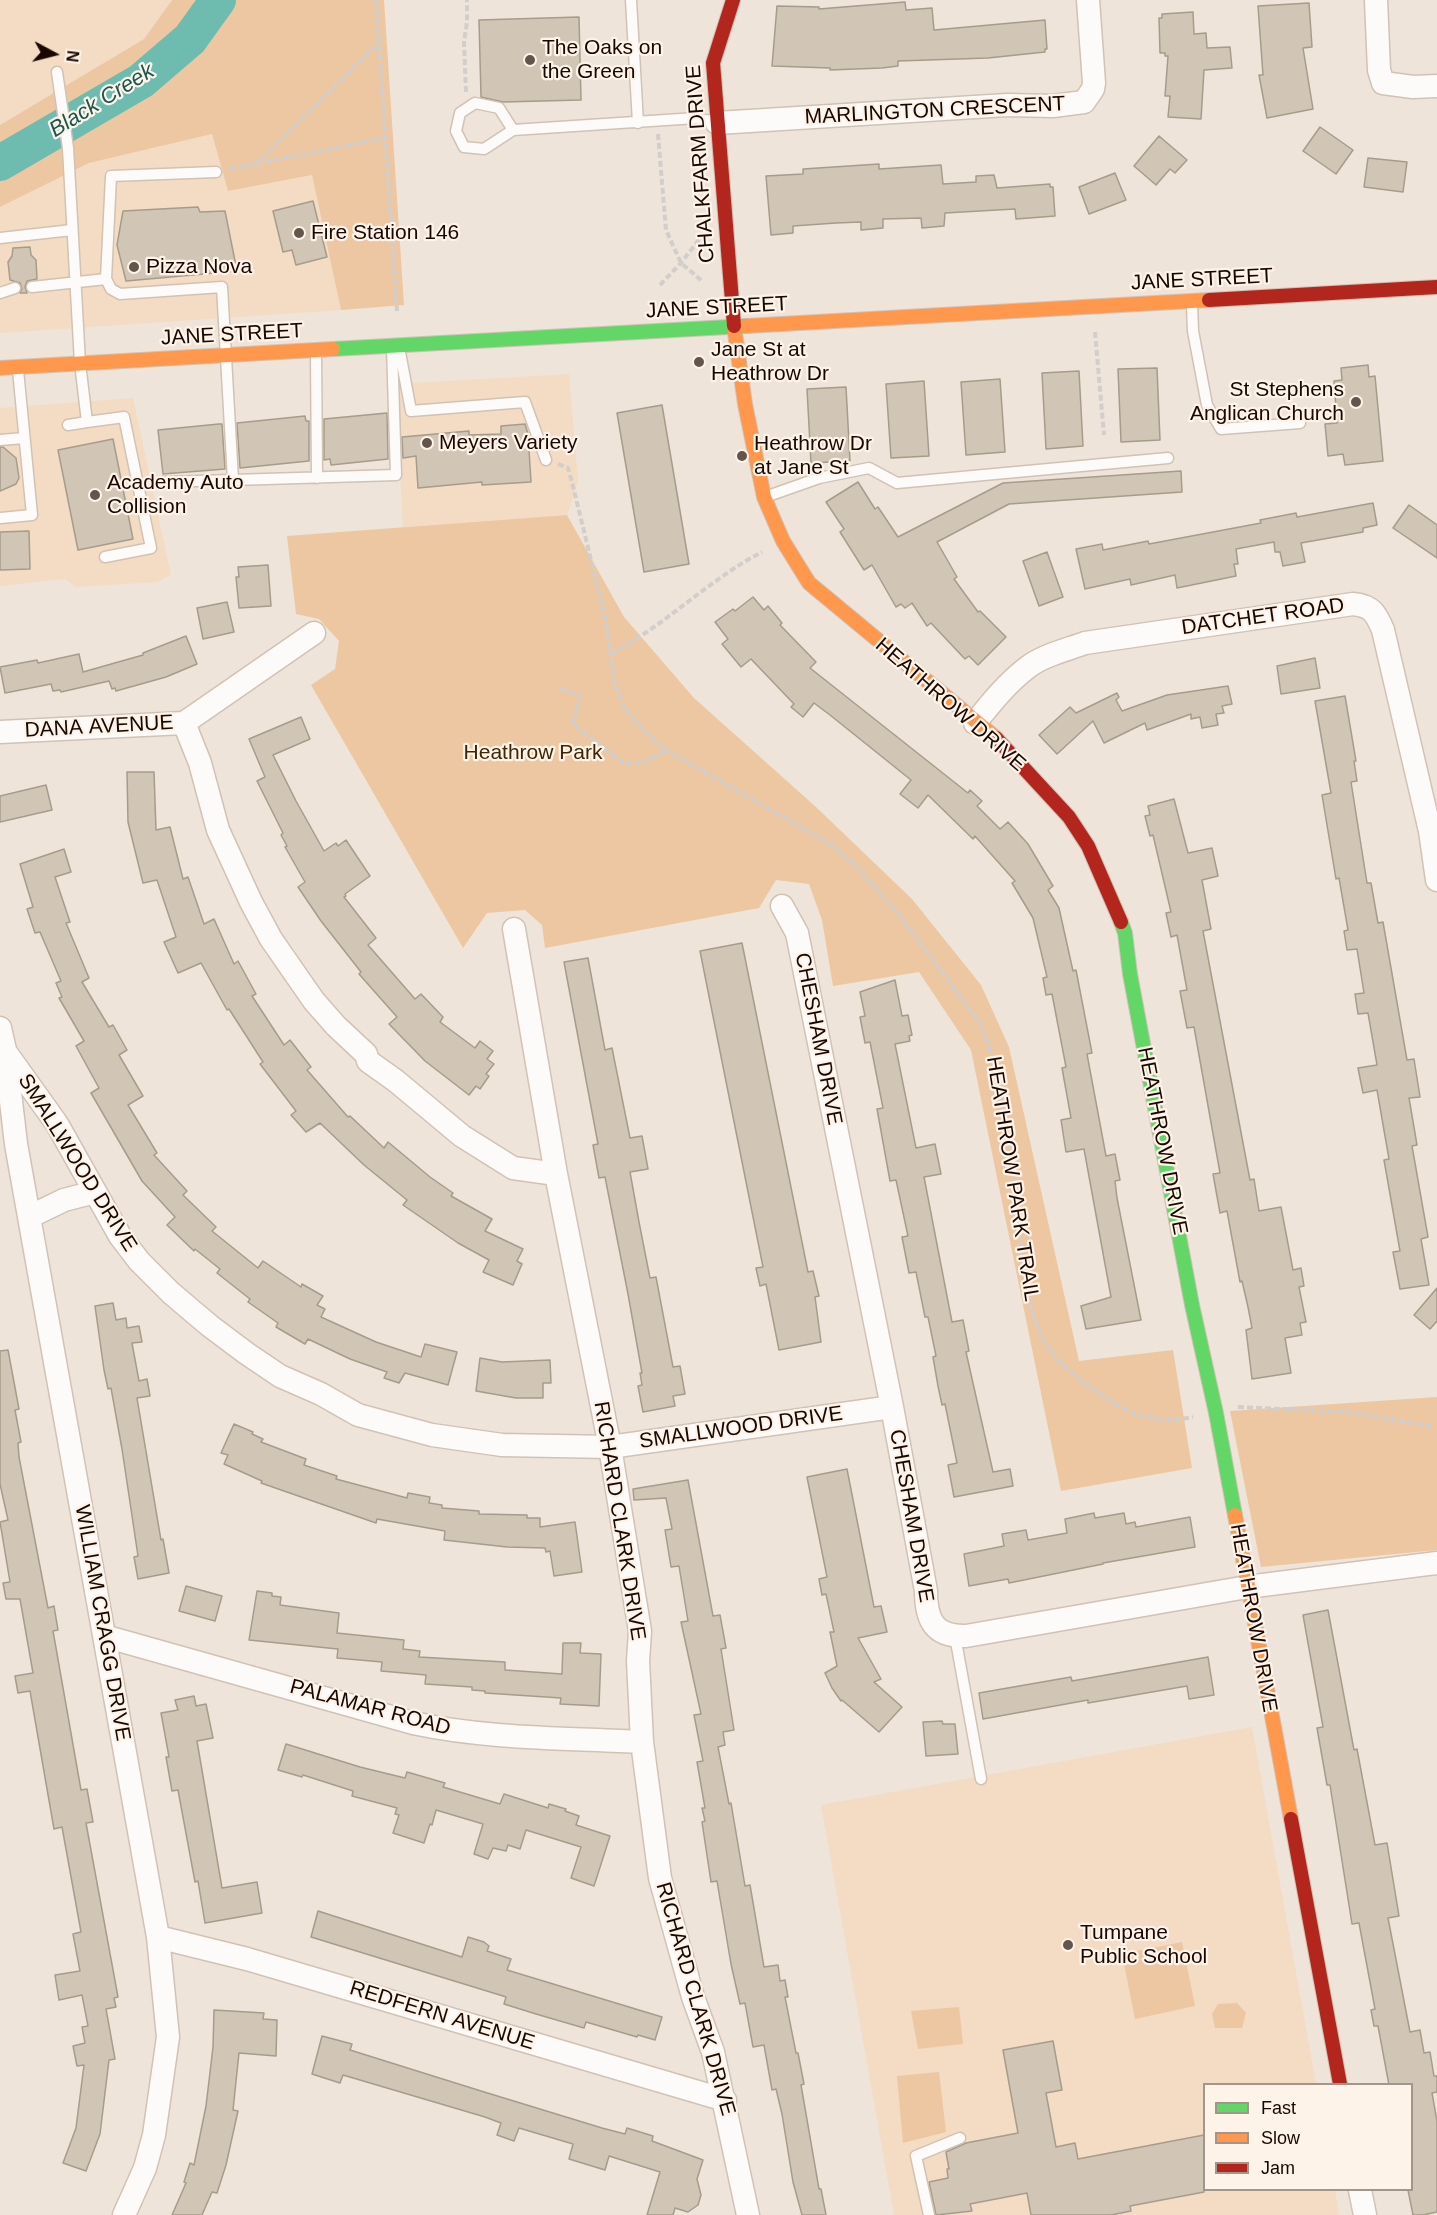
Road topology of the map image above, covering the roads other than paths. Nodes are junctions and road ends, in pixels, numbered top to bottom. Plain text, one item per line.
1 (631, 0) edge
2 (733, 0) edge
3 (1088, 0) edge
4 (1377, 0) edge
5 (57, 72) dead end
6 (1437, 86) edge
7 (638, 123) junction
8 (717, 123) junction
9 (513, 130) junction
10 (216, 172) road end
11 (72, 230) junction
12 (0, 238) edge
13 (106, 279) junction
14 (75, 282) junction
15 (32, 287) dead end
16 (1437, 287) edge
17 (15, 288) dead end
18 (0, 293) edge
19 (1191, 301) junction
20 (734, 328) junction
21 (395, 347) junction
22 (316, 351) junction
23 (227, 356) junction
24 (80, 363) junction
25 (18, 367) junction
26 (0, 368) edge
27 (87, 422) junction
28 (1300, 423) dead end
29 (68, 425) dead end
30 (24, 438) junction
31 (0, 440) edge
32 (1168, 458) dead end
33 (546, 460) road end
34 (317, 478) junction
35 (233, 480) junction
36 (162, 483) dead end
37 (764, 497) junction
38 (1, 518) edge
39 (105, 558) dead end
40 (314, 633) dead end
41 (184, 723) junction
42 (975, 723) junction
43 (0, 732) edge
44 (1433, 831) edge
45 (1437, 880) edge
46 (782, 906) dead end
47 (514, 930) dead end
48 (2, 1043) edge
49 (556, 1174) junction
50 (95, 1192) junction
51 (29, 1217) junction
52 (892, 1407) junction
53 (610, 1448) junction
54 (1437, 1563) edge
55 (1247, 1587) junction
56 (104, 1636) junction
57 (955, 1636) junction
58 (642, 1742) junction
59 (981, 1779) dead end
60 (158, 1937) junction
61 (1340, 2083) edge
62 (725, 2100) junction
63 (960, 2138) dead end
64 (1360, 2191) edge
65 (124, 2215) edge
66 (748, 2215) edge
67 (929, 2215) edge
68 (1365, 2215) edge

1 - 7 lane
2 - 8 street, CHALKFARM DRIVE
3 - 8 street, MARLINGTON CRESCENT
4 - 6 street
5 - 11 lane
7 - 8 lane
7 - 9 lane
8 - 20 street, CHALKFARM DRIVE
9 - 9 lane
10 - 13 lane
11 - 12 lane
11 - 14 lane
13 - 14 lane
13 - 23 lane
14 - 15 lane
14 - 24 lane
16 - 19 street, JANE STREET
17 - 18 lane
19 - 20 street, JANE STREET
19 - 28 lane
20 - 21 street, JANE STREET
20 - 37 street, HEATHROW DRIVE
21 - 22 street, JANE STREET
21 - 33 lane
21 - 34 lane
22 - 23 street, JANE STREET
22 - 34 lane
23 - 24 street, JANE STREET
23 - 35 lane
24 - 25 street, JANE STREET
24 - 27 lane
25 - 26 street, JANE STREET
25 - 30 lane
27 - 29 lane
27 - 39 lane
30 - 31 lane
30 - 38 lane
32 - 37 lane
34 - 35 lane
35 - 36 lane
37 - 42 street, HEATHROW DRIVE
40 - 41 street, DANA AVENUE
41 - 43 street, DANA AVENUE
41 - 49 street
42 - 44 street, DATCHET ROAD
42 - 55 street, HEATHROW DRIVE
44 - 45 street, DATCHET ROAD
46 - 52 street, CHESHAM DRIVE
47 - 49 street, RICHARD CLARK DRIVE
48 - 50 street, SMALLWOOD DRIVE
48 - 51 street, WILLIAM CRAGG DRIVE
49 - 53 street, RICHARD CLARK DRIVE
50 - 51 street
50 - 53 street, SMALLWOOD DRIVE
51 - 56 street, WILLIAM CRAGG DRIVE
52 - 53 street, SMALLWOOD DRIVE
52 - 57 street, CHESHAM DRIVE
53 - 58 street, RICHARD CLARK DRIVE
54 - 55 street
55 - 57 street
55 - 61 street, HEATHROW DRIVE
56 - 58 street, PALAMAR ROAD
56 - 60 street, WILLIAM CRAGG DRIVE
57 - 59 lane
58 - 62 street, RICHARD CLARK DRIVE
60 - 62 street, REDFERN AVENUE
60 - 65 street, WILLIAM CRAGG DRIVE
62 - 66 street, RICHARD CLARK DRIVE
63 - 67 lane
64 - 68 street

